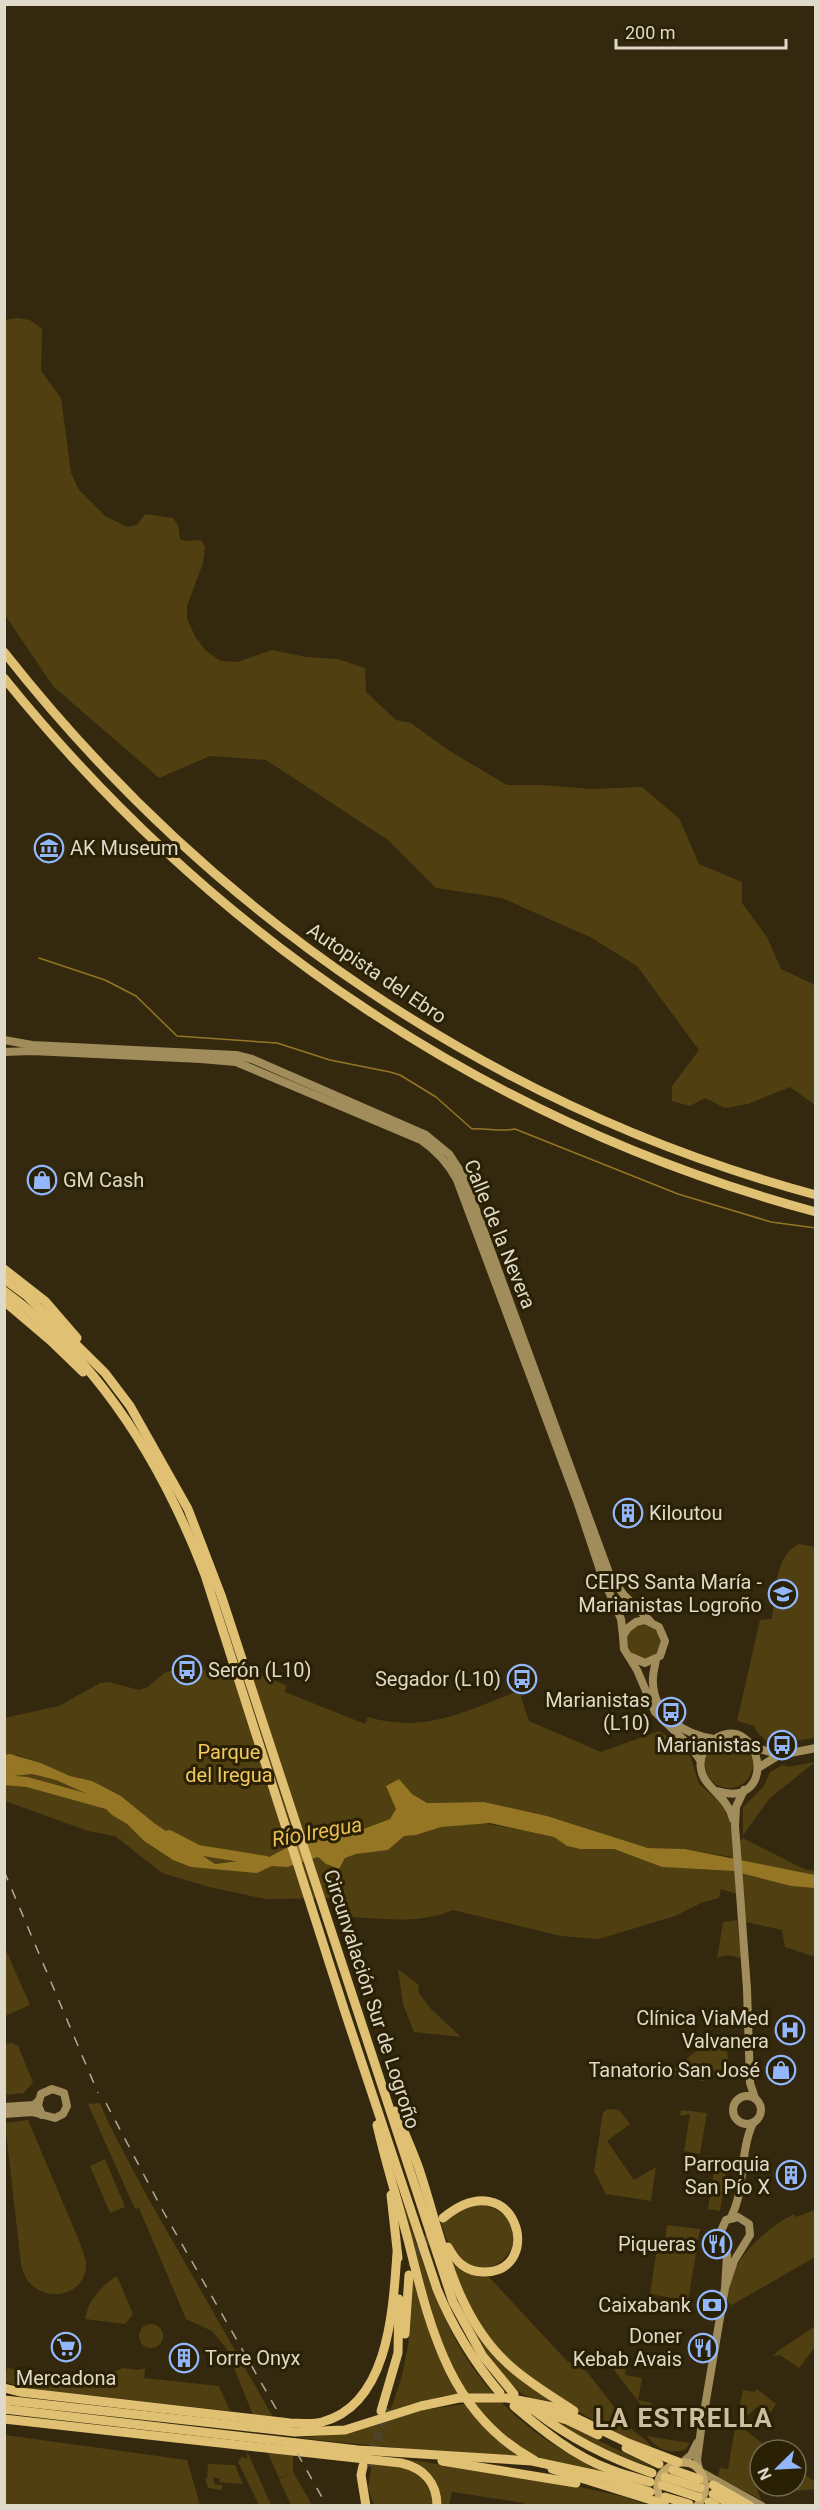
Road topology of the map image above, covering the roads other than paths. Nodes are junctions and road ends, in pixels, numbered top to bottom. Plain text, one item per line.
1 (4, 652) edge
2 (4, 678) edge
3 (4, 1040) edge
4 (4, 1052) edge
5 (816, 1195) edge
6 (816, 1212) edge
7 (4, 1269) edge
8 (4, 1279) edge
9 (4, 1291) edge
10 (4, 1301) edge
11 (105, 1372) junction
12 (118, 1407) junction
13 (650, 1621) junction
14 (229, 1634) junction
15 (624, 1636) junction
16 (629, 1656) junction
17 (656, 1659) junction
18 (714, 1739) junction
19 (753, 1748) junction
20 (816, 1748) edge
21 (780, 1755) junction
22 (700, 1760) junction
23 (758, 1768) junction
24 (744, 1790) junction
25 (717, 1791) junction
26 (735, 1826) junction
27 (316, 1904) junction
28 (383, 2082) junction
29 (750, 2082) junction
30 (367, 2087) junction
31 (744, 2096) junction
32 (755, 2098) junction
33 (38, 2101) junction
34 (4, 2107) edge
35 (4, 2114) edge
36 (42, 2115) junction
37 (753, 2123) junction
38 (743, 2124) junction
39 (748, 2139) junction
40 (417, 2165) junction
41 (387, 2169) junction
42 (739, 2198) junction
43 (731, 2217) junction
44 (443, 2218) dead end
45 (742, 2218) junction
46 (724, 2241) junction
47 (745, 2244) junction
48 (397, 2253) junction
49 (409, 2275) tunnel mouth
50 (725, 2288) junction
51 (4, 2388) edge
52 (500, 2392) dead end
53 (514, 2394) dead end
54 (66, 2396) junction
55 (4, 2400) edge
56 (514, 2406) dead end
57 (4, 2409) edge
58 (534, 2411) dead end
59 (159, 2416) junction
60 (568, 2417) junction
61 (4, 2419) edge
62 (170, 2429) junction
63 (100, 2430) junction
64 (701, 2430) junction
65 (606, 2433) junction
66 (356, 2453) junction
67 (398, 2453) junction
68 (384, 2456) junction
69 (659, 2464) dead end
70 (678, 2465) junction
71 (663, 2481) dead end
72 (650, 2482) junction
73 (698, 2488) edge
74 (619, 2491) junction
75 (713, 2497) edge
76 (665, 2502) edge
77 (366, 2505) edge
78 (372, 2505) edge
79 (437, 2505) edge
80 (734, 2505) edge
81 (750, 2505) edge
82 (762, 2505) edge

1 - 5 highway, Autopista del Ebro
2 - 6 highway, Autopista del Ebro
3 - 13 main road, Calle de la Nevera
4 - 15 main road, Calle de la Nevera
7 - 11 highway
8 - 11 highway, Circunvalación Sur de Logroño
9 - 12 highway, Circunvalación Sur de Logroño
10 - 12 highway
11 - 14 highway, Circunvalación Sur de Logroño
12 - 14 highway, Circunvalación Sur de Logroño
13 - 15 main road
13 - 17 main road
14 - 27 highway, Circunvalación Sur de Logroño
15 - 16 main road
16 - 17 main road
16 - 22 main road
17 - 18 main road
18 - 19 main road
18 - 22 main road
19 - 21 main road
19 - 23 main road
20 - 21 main road
21 - 23 main road
22 - 25 main road
23 - 24 main road
24 - 25 main road
24 - 26 main road
25 - 26 main road
26 - 29 main road
27 - 28 highway, Circunvalación Sur de Logroño
27 - 30 highway, Circunvalación Sur de Logroño
28 - 40 highway
28 - 53 highway, Circunvalación Sur de Logroño
29 - 31 main road
29 - 32 main road
30 - 41 highway
30 - 52 highway, Circunvalación Sur de Logroño
31 - 32 main road
31 - 38 main road
32 - 37 main road
33 - 34 main road
33 - 36 main road
33 - 36 main road
35 - 36 main road
37 - 38 main road
37 - 39 main road
38 - 39 main road
39 - 42 main road
40 - 44 highway
40 - 65 highway
41 - 48 highway
41 - 74 highway
42 - 43 main road
42 - 45 main road
43 - 45 main road
43 - 46 main road
45 - 47 main road
46 - 47 main road
46 - 50 main road
47 - 50 main road
48 - 49 highway
48 - 54 highway
50 - 64 main road
51 - 54 highway
54 - 59 highway
55 - 59 highway
56 - 72 highway
57 - 62 highway
58 - 72 highway
59 - 60 highway
60 - 65 highway
60 - 69 highway
61 - 63 highway
62 - 63 highway
62 - 66 highway
63 - 66 highway
64 - 70 main road
64 - 73 main road
65 - 70 highway
66 - 68 highway
67 - 68 highway
67 - 72 highway
67 - 74 highway
68 - 79 highway
70 - 73 highway
70 - 76 main road
71 - 73 highway
73 - 76 highway
73 - 82 main road
74 - 76 highway
75 - 80 highway
75 - 81 highway
77 - 78 highway

